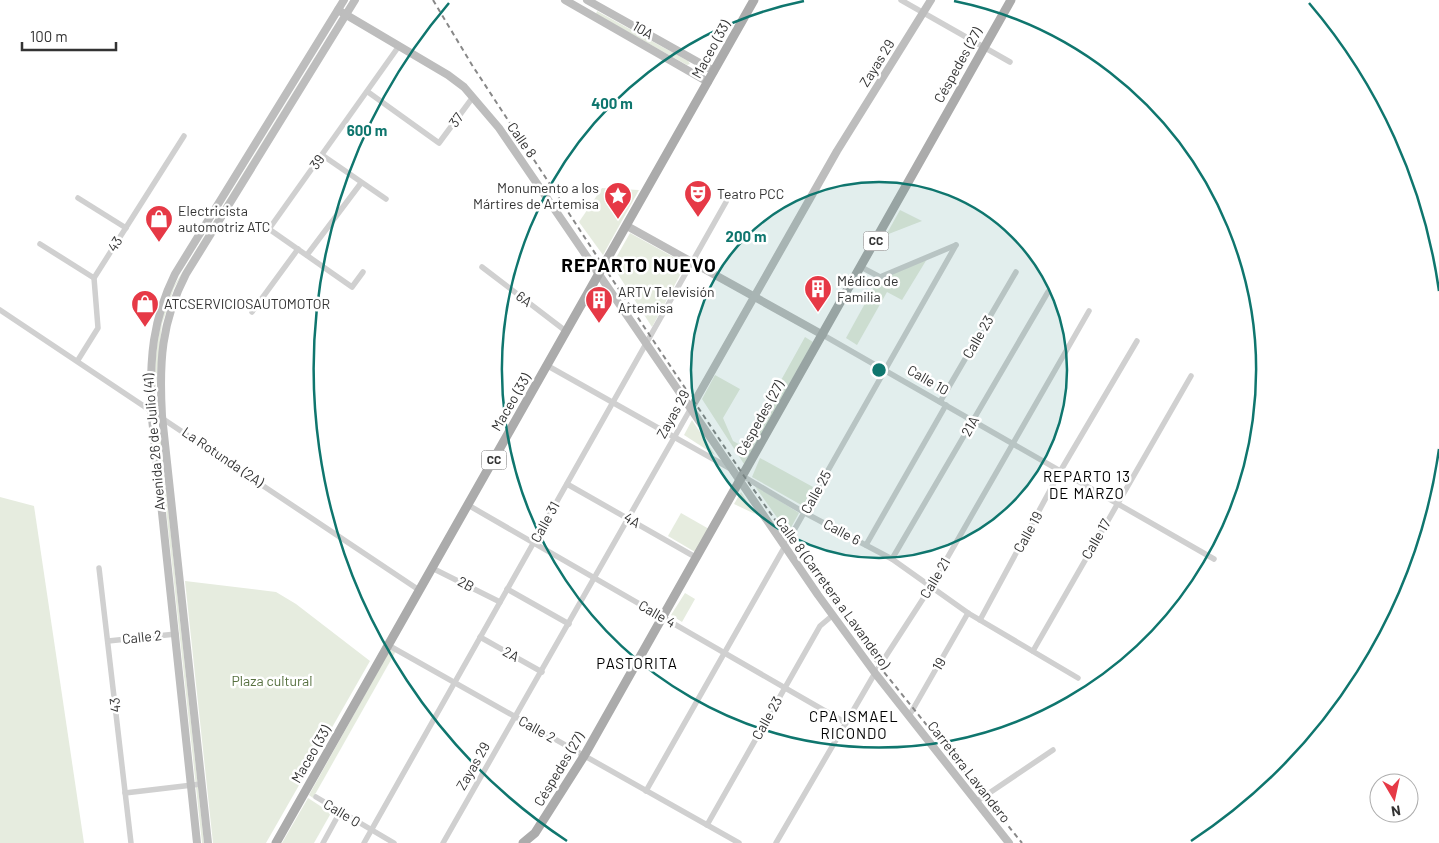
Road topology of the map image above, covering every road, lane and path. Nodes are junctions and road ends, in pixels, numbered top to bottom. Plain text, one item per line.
1 (344, 0) edge
2 (355, 0) edge
3 (565, 0) edge
4 (754, 0) edge
5 (901, 0) edge
6 (931, 0) edge
7 (1011, 0) edge
8 (590, 2) edge
9 (338, 10) junction
10 (588, 13) junction
11 (924, 13) junction
12 (346, 14) junction
13 (399, 46) junction
14 (984, 48) junction
15 (1010, 62) dead end
16 (714, 71) junction
17 (708, 82) junction
18 (368, 92) junction
19 (473, 97) junction
20 (184, 136) dead end
21 (322, 156) junction
22 (361, 182) junction
23 (78, 198) dead end
24 (386, 199) dead end
25 (726, 202) dead end
26 (627, 226) junction
27 (126, 228) junction
28 (40, 244) dead end
29 (298, 249) junction
30 (307, 255) junction
31 (692, 262) junction
32 (482, 267) dead end
33 (861, 267) junction
34 (363, 272) dead end
35 (1016, 272) dead end
36 (600, 275) junction
37 (94, 278) junction
38 (1048, 292) dead end
39 (754, 296) junction
40 (0, 310) edge
41 (1089, 311) dead end
42 (252, 312) dead end
43 (567, 332) junction
44 (823, 335) junction
45 (1137, 341) dead end
46 (647, 344) junction
47 (78, 360) junction
48 (548, 366) junction
49 (884, 370) junction
50 (1191, 376) dead end
51 (940, 402) junction
52 (613, 403) junction
53 (946, 405) junction
54 (690, 408) junction
55 (152, 409) junction
56 (162, 416) junction
57 (973, 420) junction
58 (675, 437) junction
59 (1014, 443) junction
60 (731, 470) junction
61 (1061, 470) junction
62 (742, 479) junction
63 (567, 484) junction
64 (1117, 503) junction
65 (468, 505) junction
66 (805, 513) junction
67 (629, 519) junction
68 (533, 543) junction
69 (866, 545) junction
70 (784, 547) junction
71 (697, 558) junction
72 (1214, 559) dead end
73 (892, 560) junction
74 (100, 568) dead end
75 (432, 568) junction
76 (595, 579) junction
77 (930, 588) junction
78 (507, 589) junction
79 (419, 590) junction
80 (500, 602) junction
81 (968, 613) junction
82 (833, 615) junction
83 (663, 618) junction
84 (980, 620) junction
85 (569, 624) junction
86 (176, 634) junction
87 (480, 637) junction
88 (108, 641) junction
89 (388, 645) junction
90 (1033, 651) junction
91 (724, 653) junction
92 (542, 672) junction
93 (875, 672) junction
94 (1078, 678) dead end
95 (454, 682) junction
96 (784, 688) junction
97 (909, 716) junction
98 (516, 717) junction
99 (846, 723) junction
100 (1053, 750) dead end
101 (584, 756) junction
102 (201, 784) junction
103 (192, 785) junction
104 (646, 791) junction
105 (125, 793) junction
106 (316, 797) dead end
107 (976, 802) junction
108 (340, 812) junction
109 (707, 825) junction
110 (371, 830) junction
111 (131, 843) edge
112 (197, 843) edge
113 (208, 843) edge
114 (276, 843) edge
115 (323, 843) edge
116 (364, 843) edge
117 (394, 843) edge
118 (443, 843) edge
119 (523, 843) edge
120 (739, 843) edge
121 (776, 843) edge
122 (1009, 843) edge

1 - 9 street, Avenida 26 de Julio (41)
2 - 12 street, Avenida 26 de Julio (41)
3 - 10 street, 10A
4 - 16 main road, Maceo (33) / CC
5 - 11 street
6 - 11 street, Zayas 29
7 - 14 main road, Céspedes (27) / CC
8 - 10 street
8 - 16 street, 10A
9 - 12 street, Calle 8
9 - 55 street, Avenida 26 de Julio (41)
10 - 17 street, 10A
11 - 14 street
11 - 39 street, Zayas 29
12 - 13 street, Calle 8
12 - 56 street, Avenida 26 de Julio (41)
13 - 18 street, 39
13 - 19 street, Calle 8
14 - 15 street
14 - 33 main road, Céspedes (27) / CC
16 - 17 main road, Maceo (33) / CC
17 - 26 main road, Maceo (33) / CC
18 - 19 street, 37
18 - 21 street, 39
19 - 36 street, Calle 8
20 - 27 street, 43
21 - 22 street
21 - 29 street, 39
22 - 24 street
22 - 30 street
23 - 27 street
25 - 31 street, Calle 31
26 - 31 street, Calle 10
26 - 36 main road, Maceo (33) / CC
27 - 37 street, 43
28 - 37 street
29 - 30 street
29 - 42 street
30 - 34 street
31 - 39 street, Calle 10
31 - 46 street, Calle 31
32 - 43 street, 6A
33 - 44 main road, Céspedes (27) / CC
33 - 49 street, Calle 25
35 - 51 street, Calle 23
36 - 43 main road, Maceo (33) / CC
36 - 46 street, Calle 8
37 - 47 street
38 - 57 street, 21A
39 - 44 street, Calle 10
39 - 54 street, Zayas 29
40 - 47 street, La Rotunda (2A)
41 - 59 street, Calle 21
43 - 48 main road, Maceo (33) / CC
44 - 49 street, Calle 10
44 - 62 main road, Céspedes (27) / CC
45 - 61 street, Calle 19
46 - 52 street, Calle 31
46 - 54 street, Calle 8
47 - 55 street, La Rotunda (2A)
48 - 52 street
48 - 65 main road, Maceo (33) / CC
49 - 51 street, Calle 10
49 - 66 street, Calle 25
50 - 64 street, Calle 17
51 - 53 street, Calle 10
52 - 58 street
52 - 63 street, Calle 31
53 - 57 street, Calle 10
53 - 69 street
54 - 58 street, Zayas 29
54 - 60 street, Calle 8
55 - 56 street, La Rotunda (2A)
55 - 86 street, Avenida 26 de Julio (41)
56 - 79 street, La Rotunda (2A)
56 - 102 street, Avenida 26 de Julio (41)
57 - 59 street, Calle 10
57 - 73 street, 21A
58 - 60 street
58 - 67 street, Zayas 29
59 - 61 street, Calle 10
59 - 77 street, Calle 21
60 - 62 street, Calle 8
61 - 64 street, Calle 10
61 - 84 street, Calle 19
62 - 66 street, Calle 6
62 - 70 street, Calle 8 (Carretera a Lavandero)
62 - 71 main road, Céspedes (27) / CC
63 - 67 street, 4A
63 - 68 street, Calle 31
64 - 72 street, Calle 10
64 - 90 street, Calle 17
65 - 68 street, Calle 4
65 - 75 main road, Maceo (33) / CC
66 - 69 street, Calle 6
66 - 70 street, Calle 25
67 - 71 street, 4A
67 - 76 street, Zayas 29
68 - 76 street, Calle 4
68 - 78 street, Calle 31
69 - 73 street, Calle 6
70 - 82 street, Calle 8 (Carretera a Lavandero)
70 - 91 street, Calle 25
71 - 83 main road, Céspedes (27) / CC
73 - 77 street, Calle 6
74 - 88 street, 43
75 - 79 main road, Maceo (33) / CC
75 - 80 street, 2B
76 - 83 street, Calle 4
76 - 85 street, Zayas 29
77 - 81 street, Calle 6
77 - 93 street, Calle 21
78 - 80 street, Calle 31
78 - 85 street
79 - 89 main road, Maceo (33) / CC
80 - 87 street, Calle 31
81 - 84 street, Calle 6
81 - 97 street, 19
82 - 93 street, Calle 8 (Carretera a Lavandero)
82 - 96 street, Calle 23
83 - 91 street, Calle 4
83 - 101 main road, Céspedes (27) / CC
84 - 90 street, Calle 6
85 - 92 street, Zayas 29
86 - 88 street, Calle 2
86 - 103 street, Avenida 26 de Julio (41)
87 - 92 street, 2A
87 - 95 street, Calle 31
88 - 105 street, 43
89 - 95 street, Calle 2
89 - 114 main road, Maceo (33) / CC
90 - 94 street, Calle 6
91 - 96 street, Calle 4
91 - 104 street, Calle 25
92 - 98 street, Zayas 29
93 - 97 street, Calle 8 (Carretera a Lavandero)
93 - 99 street, Calle 21
95 - 98 street, Calle 2
95 - 110 street, Calle 31
96 - 99 street, Calle 4
96 - 109 street, Calle 23
97 - 107 street, Carretera Lavandero
98 - 101 street, Calle 2
98 - 118 street, Zayas 29
99 - 121 street, Calle 21
100 - 107 street
101 - 104 street, Calle 2
101 - 119 main road, Céspedes (27) / CC
102 - 103 street
102 - 113 street, Avenida 26 de Julio (41)
103 - 105 street
103 - 112 street, Avenida 26 de Julio (41)
104 - 109 street, Calle 2
105 - 111 street, 43
106 - 108 street, Calle 0
107 - 122 street, Carretera Lavandero
108 - 110 street, Calle 0
108 - 115 street
109 - 120 street, Calle 2
110 - 116 street, Calle 31
110 - 117 street, Calle 0

